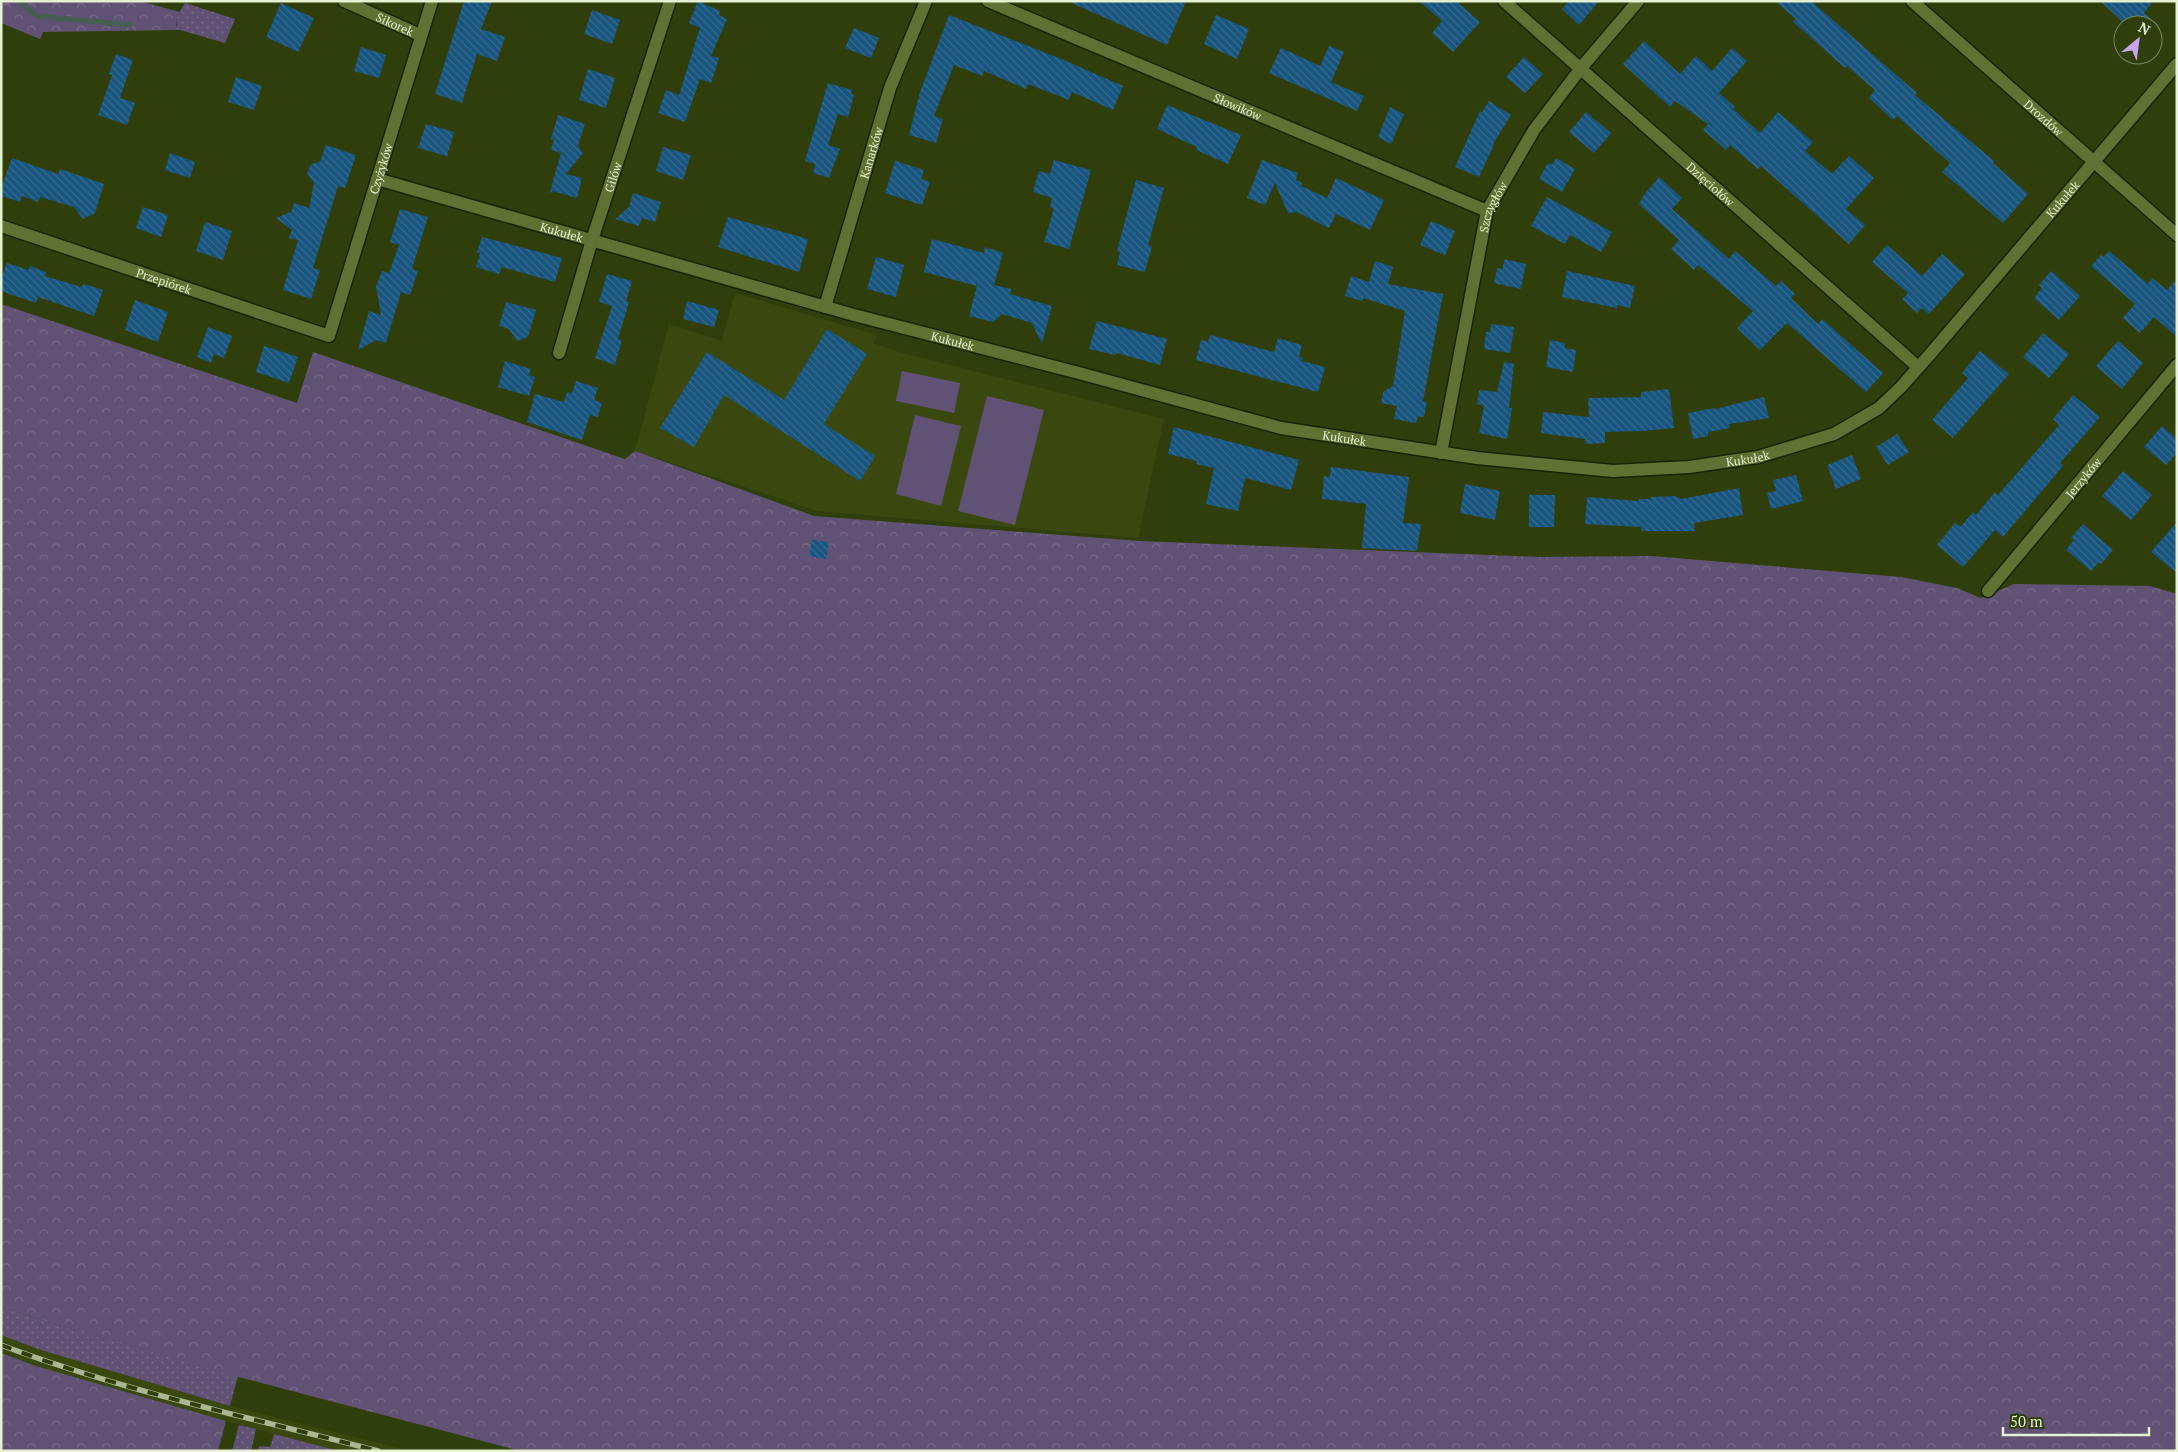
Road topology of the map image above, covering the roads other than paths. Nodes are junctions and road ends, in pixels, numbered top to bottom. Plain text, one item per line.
1 (344, 1) edge
2 (432, 1) edge
3 (670, 1) edge
4 (926, 1) edge
5 (988, 1) edge
6 (1504, 1) edge
7 (1638, 1) edge
8 (1912, 1) edge
9 (420, 36) junction
10 (2177, 64) edge
11 (1581, 68) junction
12 (2094, 162) junction
13 (377, 178) junction
14 (1487, 211) junction
15 (1, 226) edge
16 (2177, 235) edge
17 (592, 240) junction
18 (825, 307) junction
19 (328, 336) joint
20 (559, 353) dead end
21 (2177, 365) edge
22 (1918, 367) junction
23 (1441, 453) junction
24 (1988, 591) dead end

1 - 9 street, Sikorek
2 - 9 street, Czyżyków
3 - 17 street, Gilów
4 - 18 street, Kanarków
5 - 14 street, Słowików
6 - 11 street, Dzięciołów
7 - 11 street, Szczygłów
8 - 12 street, Drozdów
9 - 13 street, Czyżyków
10 - 12 street, Kukułek
11 - 14 street, Szczygłów
11 - 22 street, Dzięciołów
12 - 16 street, Drozdów
12 - 22 street, Kukułek
13 - 17 street, Kukułek
13 - 19 street, Czyżyków
14 - 23 street, Szczygłów
15 - 19 street, Przepiórek
17 - 18 street, Kukułek
17 - 20 street, Gilów
18 - 23 street, Kukułek
21 - 24 street, Jerzyków
22 - 23 street, Kukułek

